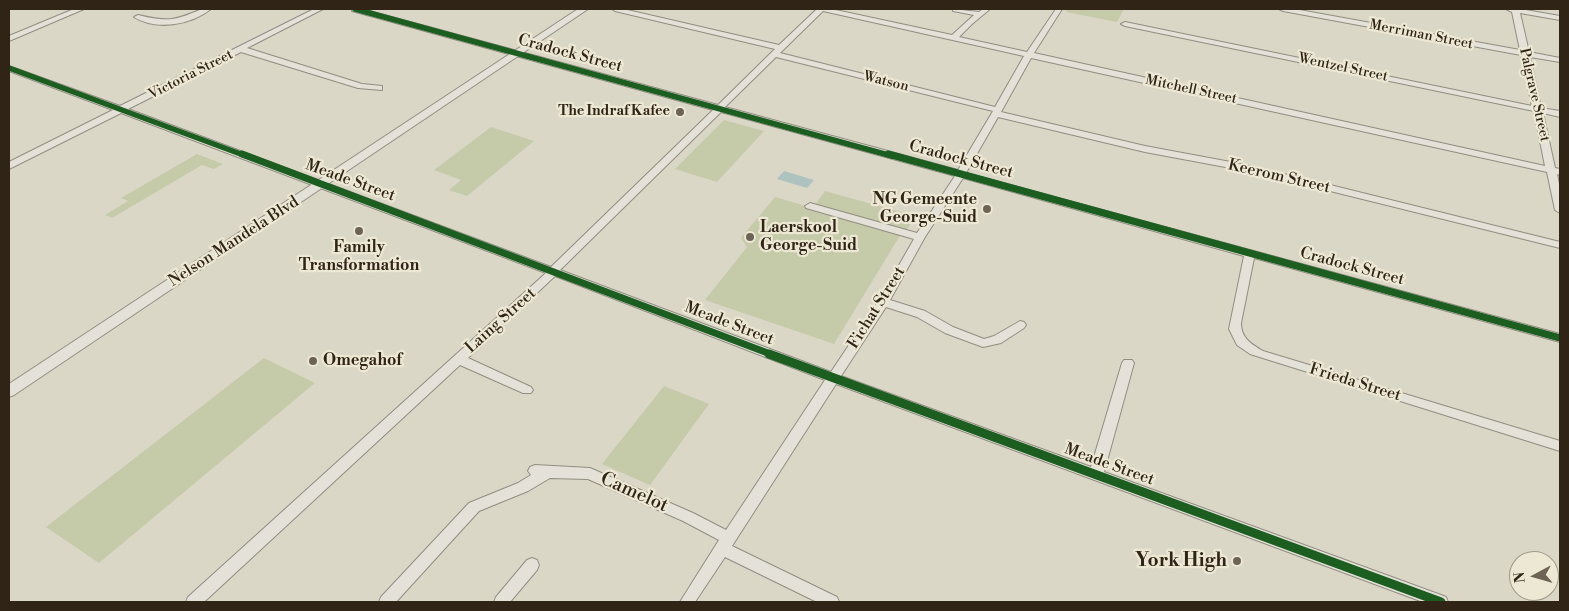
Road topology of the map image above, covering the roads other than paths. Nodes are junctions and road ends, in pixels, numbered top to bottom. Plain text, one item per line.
1 (80, 9) edge
2 (208, 9) edge
3 (319, 9) edge
4 (355, 9) edge
5 (584, 9) edge
6 (615, 9) edge
7 (821, 9) edge
8 (956, 9) edge
9 (988, 9) edge
10 (1059, 9) edge
11 (1283, 9) edge
12 (1512, 9) edge
13 (980, 14) junction
14 (138, 16) dead end
15 (1560, 18) edge
16 (1125, 24) dead end
17 (954, 38) junction
18 (9, 39) edge
19 (242, 49) junction
20 (777, 51) junction
21 (518, 54) junction
22 (1524, 54) junction
23 (1030, 55) junction
24 (1560, 60) edge
25 (9, 68) edge
26 (379, 88) dead end
27 (718, 109) junction
28 (121, 110) junction
29 (1538, 110) junction
30 (997, 112) junction
31 (1560, 114) edge
32 (9, 166) edge
33 (1556, 171) edge
34 (961, 174) junction
35 (322, 184) junction
36 (810, 206) dead end
37 (1560, 210) edge
38 (920, 237) junction
39 (1560, 245) edge
40 (1250, 254) junction
41 (552, 271) junction
42 (883, 302) junction
43 (1020, 325) dead end
44 (1560, 338) edge
45 (458, 359) junction
46 (1128, 363) dead end
47 (833, 378) junction
48 (526, 390) dead end
49 (9, 391) edge
50 (1560, 446) edge
51 (535, 471) dead end
52 (550, 471) junction
53 (1096, 475) junction
54 (725, 543) junction
55 (532, 565) dead end
56 (193, 602) edge
57 (386, 602) edge
58 (501, 602) edge
59 (686, 602) edge
60 (832, 602) edge
61 (1441, 602) edge

1 - 18 street
2 - 14 street
3 - 19 street, Victoria Street
4 - 21 street, Cradock Street
5 - 21 street, Nelson Mandela Blvd
6 - 20 street, Watson
7 - 17 street, Mitchell Street
7 - 20 street, Laing Street
8 - 13 street
9 - 13 street
10 - 23 street, Fichat Street
11 - 22 street, Merriman Street
12 - 15 street
12 - 22 street, Palgrave Street
13 - 17 street
16 - 29 street, Wentzel Street
17 - 23 street, Mitchell Street
19 - 26 street
19 - 28 street, Victoria Street
20 - 27 street, Laing Street
20 - 30 street, Watson
21 - 27 street, Cradock Street
21 - 35 street, Nelson Mandela Blvd
22 - 24 street, Merriman Street
22 - 29 street, Palgrave Street
23 - 30 street, Fichat Street
23 - 33 street, Mitchell Street
25 - 28 street, Meade Street
27 - 34 street, Cradock Street
27 - 41 street, Laing Street
28 - 32 street, Victoria Street
28 - 35 street, Meade Street
29 - 31 street, Wentzel Street
29 - 33 street, Palgrave Street
30 - 34 street, Fichat Street
30 - 39 street, Keerom Street
33 - 37 street, Palgrave Street
34 - 38 street, Fichat Street
34 - 40 street, Cradock Street
35 - 41 street, Meade Street
35 - 49 street, Nelson Mandela Blvd
36 - 38 street
38 - 42 street, Fichat Street
40 - 44 street, Cradock Street
40 - 50 street, Frieda Street
41 - 45 street, Laing Street
41 - 47 street, Meade Street
42 - 43 street
42 - 47 street, Fichat Street
45 - 48 street
45 - 56 street, Laing Street
46 - 53 street
47 - 53 street, Meade Street
47 - 54 street, Fichat Street
51 - 52 street, Camelot
52 - 54 street, Camelot
52 - 57 street
53 - 61 street, Meade Street
54 - 59 street, Fichat Street
54 - 60 street, Camelot
55 - 58 street

